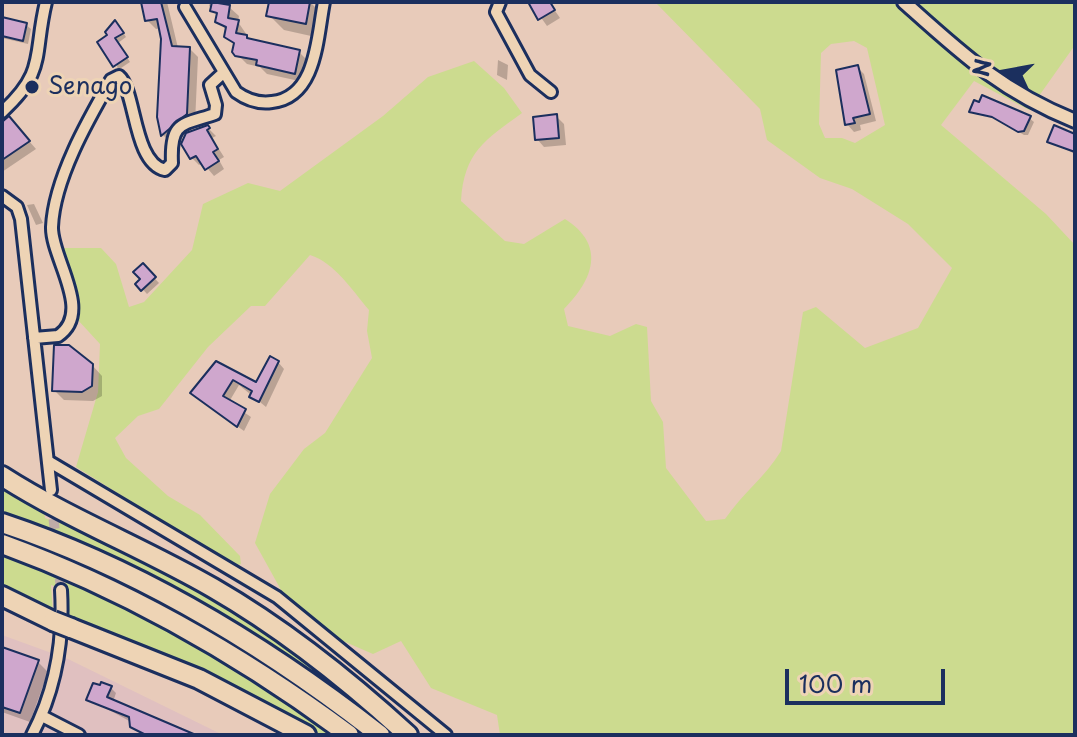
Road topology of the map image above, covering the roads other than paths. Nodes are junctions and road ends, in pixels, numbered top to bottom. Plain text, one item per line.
1 (46, 2) edge
2 (324, 2) edge
3 (500, 2) edge
4 (904, 2) edge
5 (185, 7) dead end
6 (222, 74) junction
7 (551, 92) dead end
8 (2, 112) edge
9 (1075, 121) edge
10 (2, 196) edge
11 (34, 338) junction
12 (48, 461) junction
13 (2, 476) edge
14 (51, 490) tunnel mouth
15 (2, 523) edge
16 (2, 544) edge
17 (61, 590) tunnel mouth
18 (2, 596) edge
19 (42, 716) junction
20 (32, 735) edge
21 (79, 735) edge
22 (306, 735) edge
23 (349, 735) edge
24 (380, 735) edge
25 (408, 735) edge
26 (446, 735) edge

1 - 8 street
2 - 6 street
3 - 7 street
4 - 9 street
5 - 6 street
6 - 11 street
10 - 11 street
11 - 12 street
12 - 14 street
12 - 26 street
13 - 25 highway
15 - 24 highway
16 - 23 highway
17 - 19 street
18 - 22 highway
19 - 20 street
19 - 21 street

